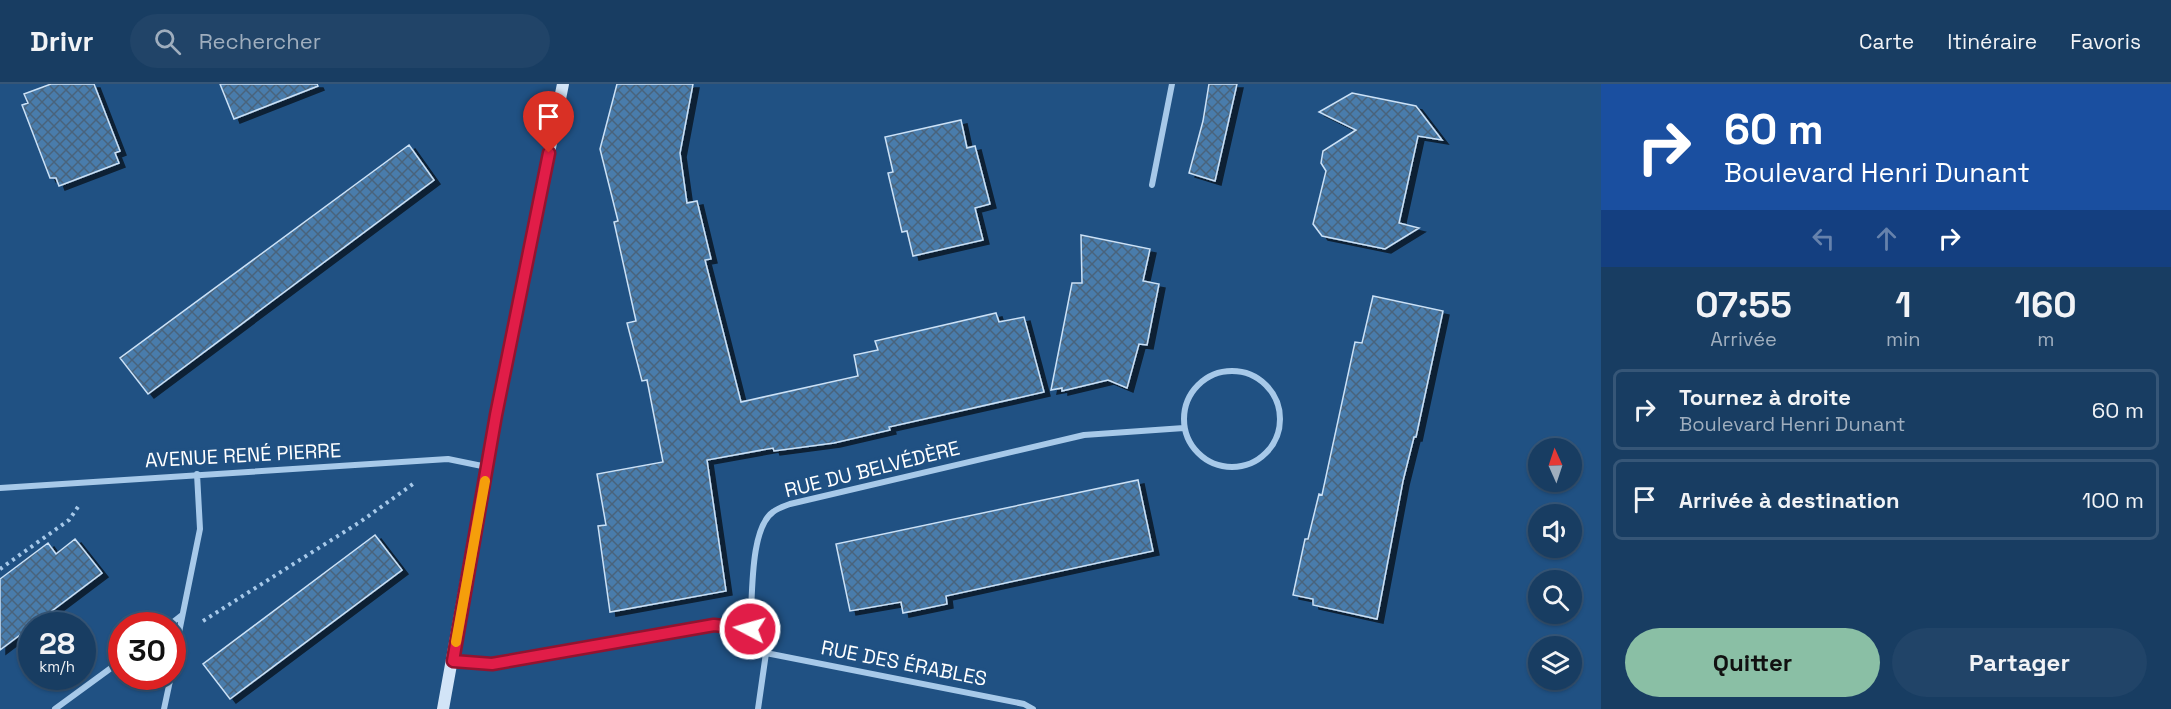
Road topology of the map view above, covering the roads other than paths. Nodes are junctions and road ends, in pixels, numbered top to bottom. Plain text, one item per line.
1 (563, 84) edge
2 (1173, 84) edge
3 (1152, 185) dead end
4 (1184, 428) junction
5 (487, 467) junction
6 (197, 474) junction
7 (0, 488) edge
8 (184, 612) edge
9 (750, 629) junction
10 (766, 653) junction
11 (453, 661) junction
12 (108, 670) edge
13 (168, 690) edge
14 (55, 709) edge
15 (164, 709) edge
16 (443, 709) edge
17 (758, 709) edge
18 (1033, 709) edge

1 - 5 main road
2 - 3 street
4 - 4 street
4 - 9 street, RUE DU BELVÉDÈRE
5 - 6 street, AVENUE RENÉ PIERRE
5 - 11 main road
6 - 7 street, AVENUE RENÉ PIERRE
6 - 8 street
9 - 10 street
9 - 11 street
10 - 17 street
10 - 18 street, RUE DES ÉRABLES
11 - 16 main road
12 - 14 street
13 - 15 street

